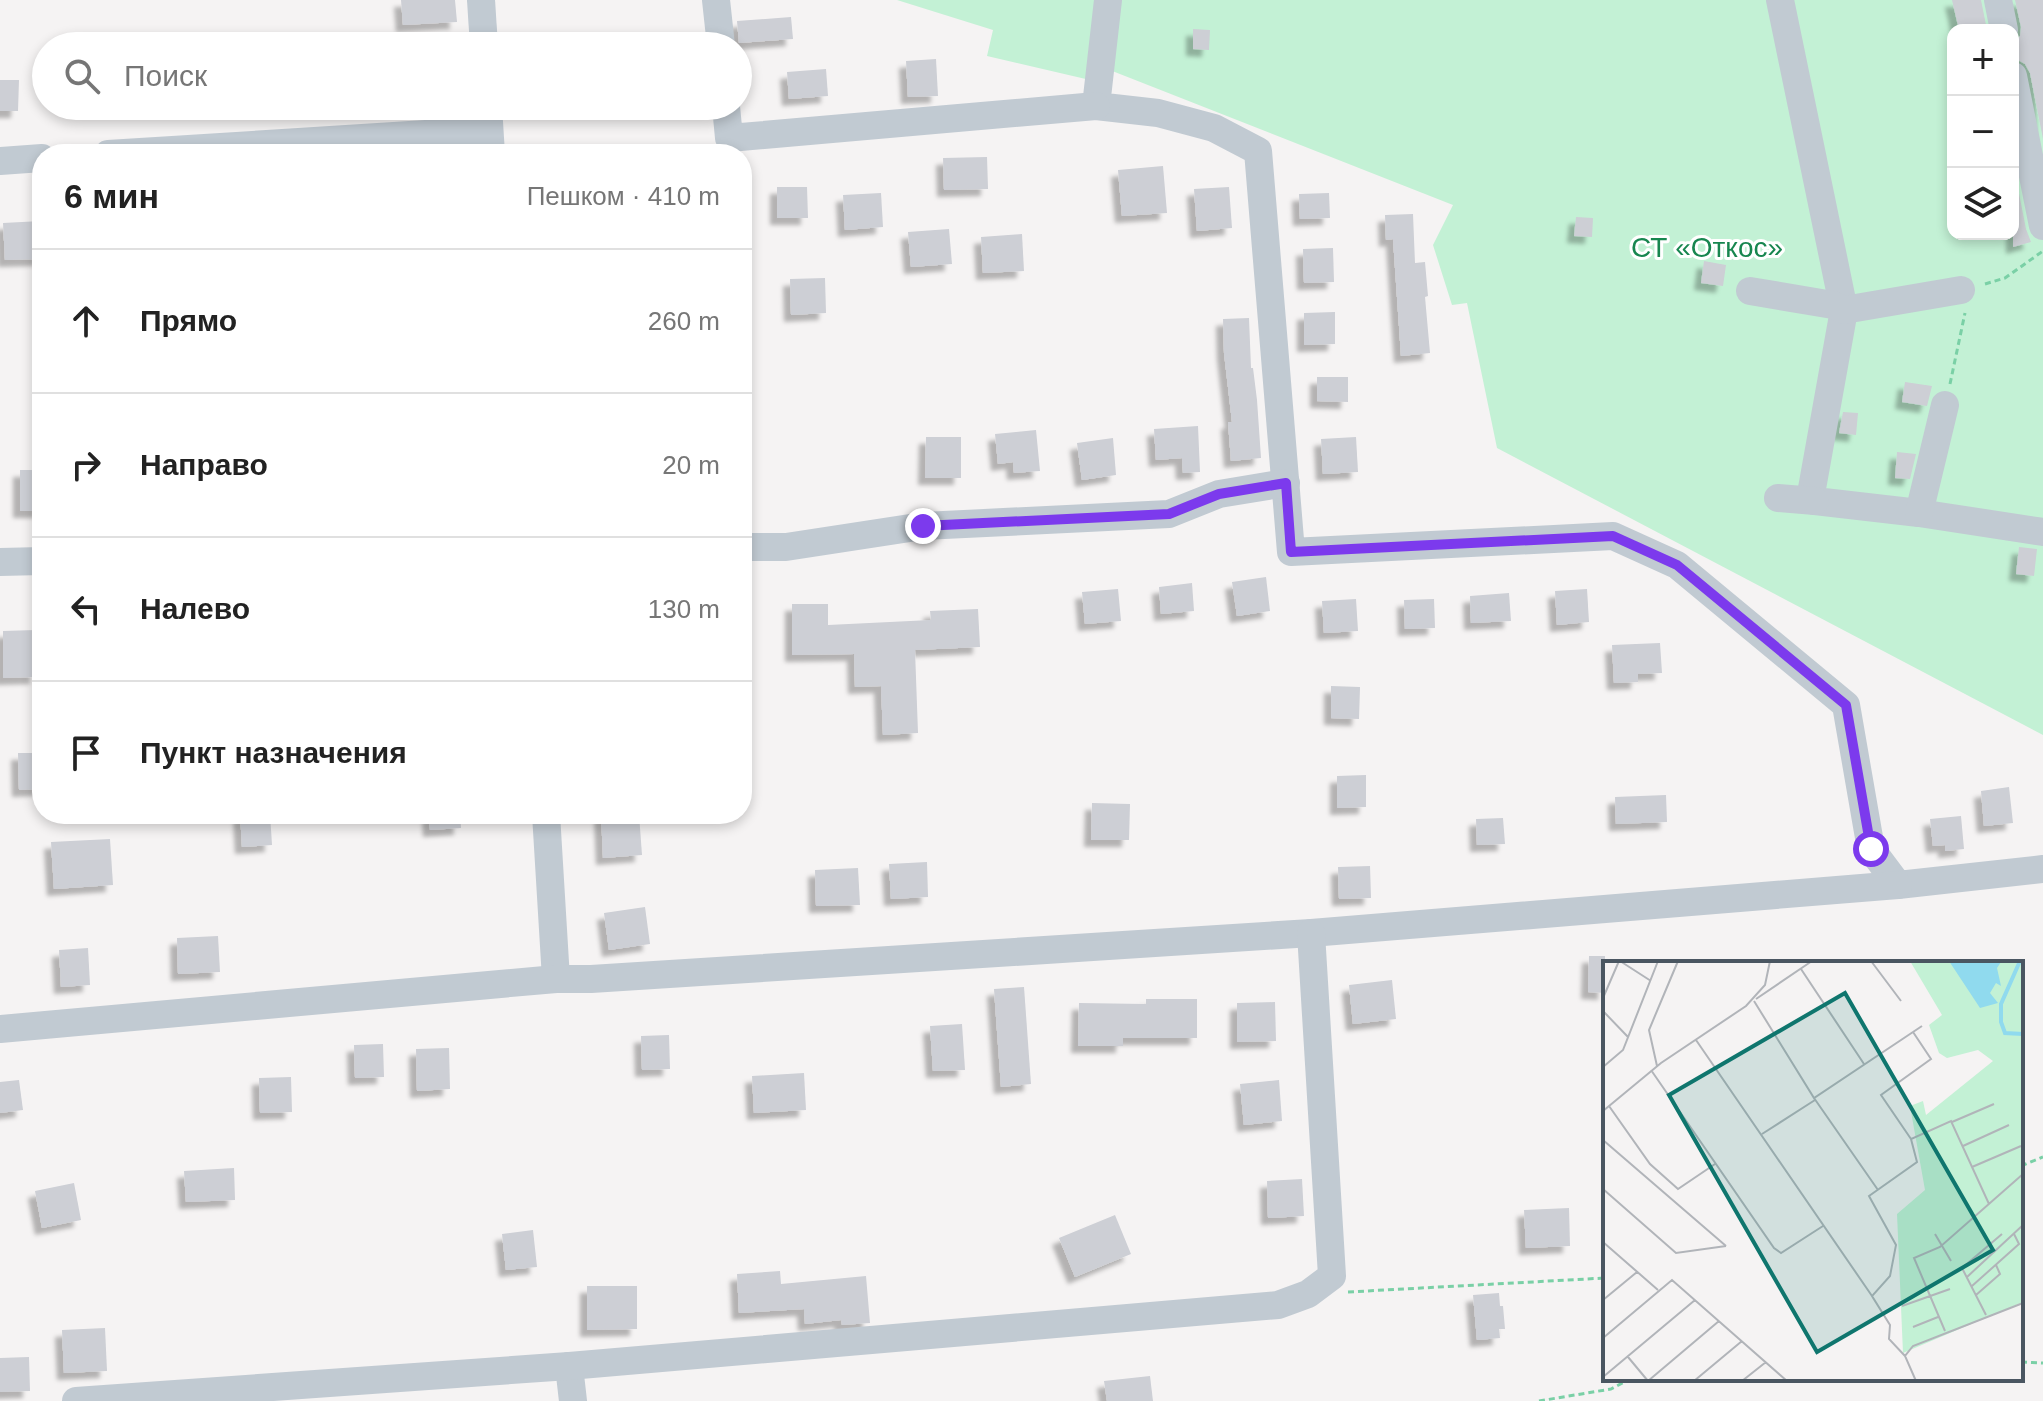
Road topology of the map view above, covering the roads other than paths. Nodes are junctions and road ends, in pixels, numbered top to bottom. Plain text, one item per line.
1 (481, 0) edge
2 (716, 0) edge
3 (1108, 0) edge
4 (1780, 0) edge
5 (1998, 0) edge
6 (2003, 24) edge
7 (483, 32) edge
8 (719, 32) edge
9 (2017, 96) edge
10 (1096, 106) junction
11 (727, 120) edge
12 (489, 130) edge
13 (267, 144) edge
14 (32, 159) edge
15 (0, 161) edge
16 (2043, 226) edge
17 (1961, 290) road end
18 (1750, 291) dead end
19 (1844, 310) junction
20 (1945, 405) road end
21 (1286, 483) junction
22 (1778, 498) dead end
23 (1815, 501) junction
24 (1919, 513) junction
25 (2043, 532) edge
26 (752, 547) edge
27 (32, 561) edge
28 (0, 562) edge
29 (547, 824) edge
30 (2043, 869) edge
31 (1898, 885) junction
32 (1311, 933) junction
33 (556, 979) junction
34 (0, 1029) edge
35 (569, 1366) junction
36 (76, 1401) edge
37 (573, 1401) edge

1 - 7 lane
2 - 8 lane
3 - 10 lane
4 - 19 lane
5 - 6 lane
9 - 16 lane
10 - 11 lane
10 - 21 lane
12 - 13 lane
14 - 15 lane
17 - 19 lane
18 - 19 lane
19 - 23 lane
20 - 24 lane
21 - 26 lane
21 - 31 lane
22 - 23 lane
23 - 24 lane
24 - 25 lane
27 - 28 lane
29 - 33 lane
30 - 31 lane
31 - 32 lane
32 - 33 lane
32 - 35 lane
33 - 34 lane
35 - 36 lane
35 - 37 lane

